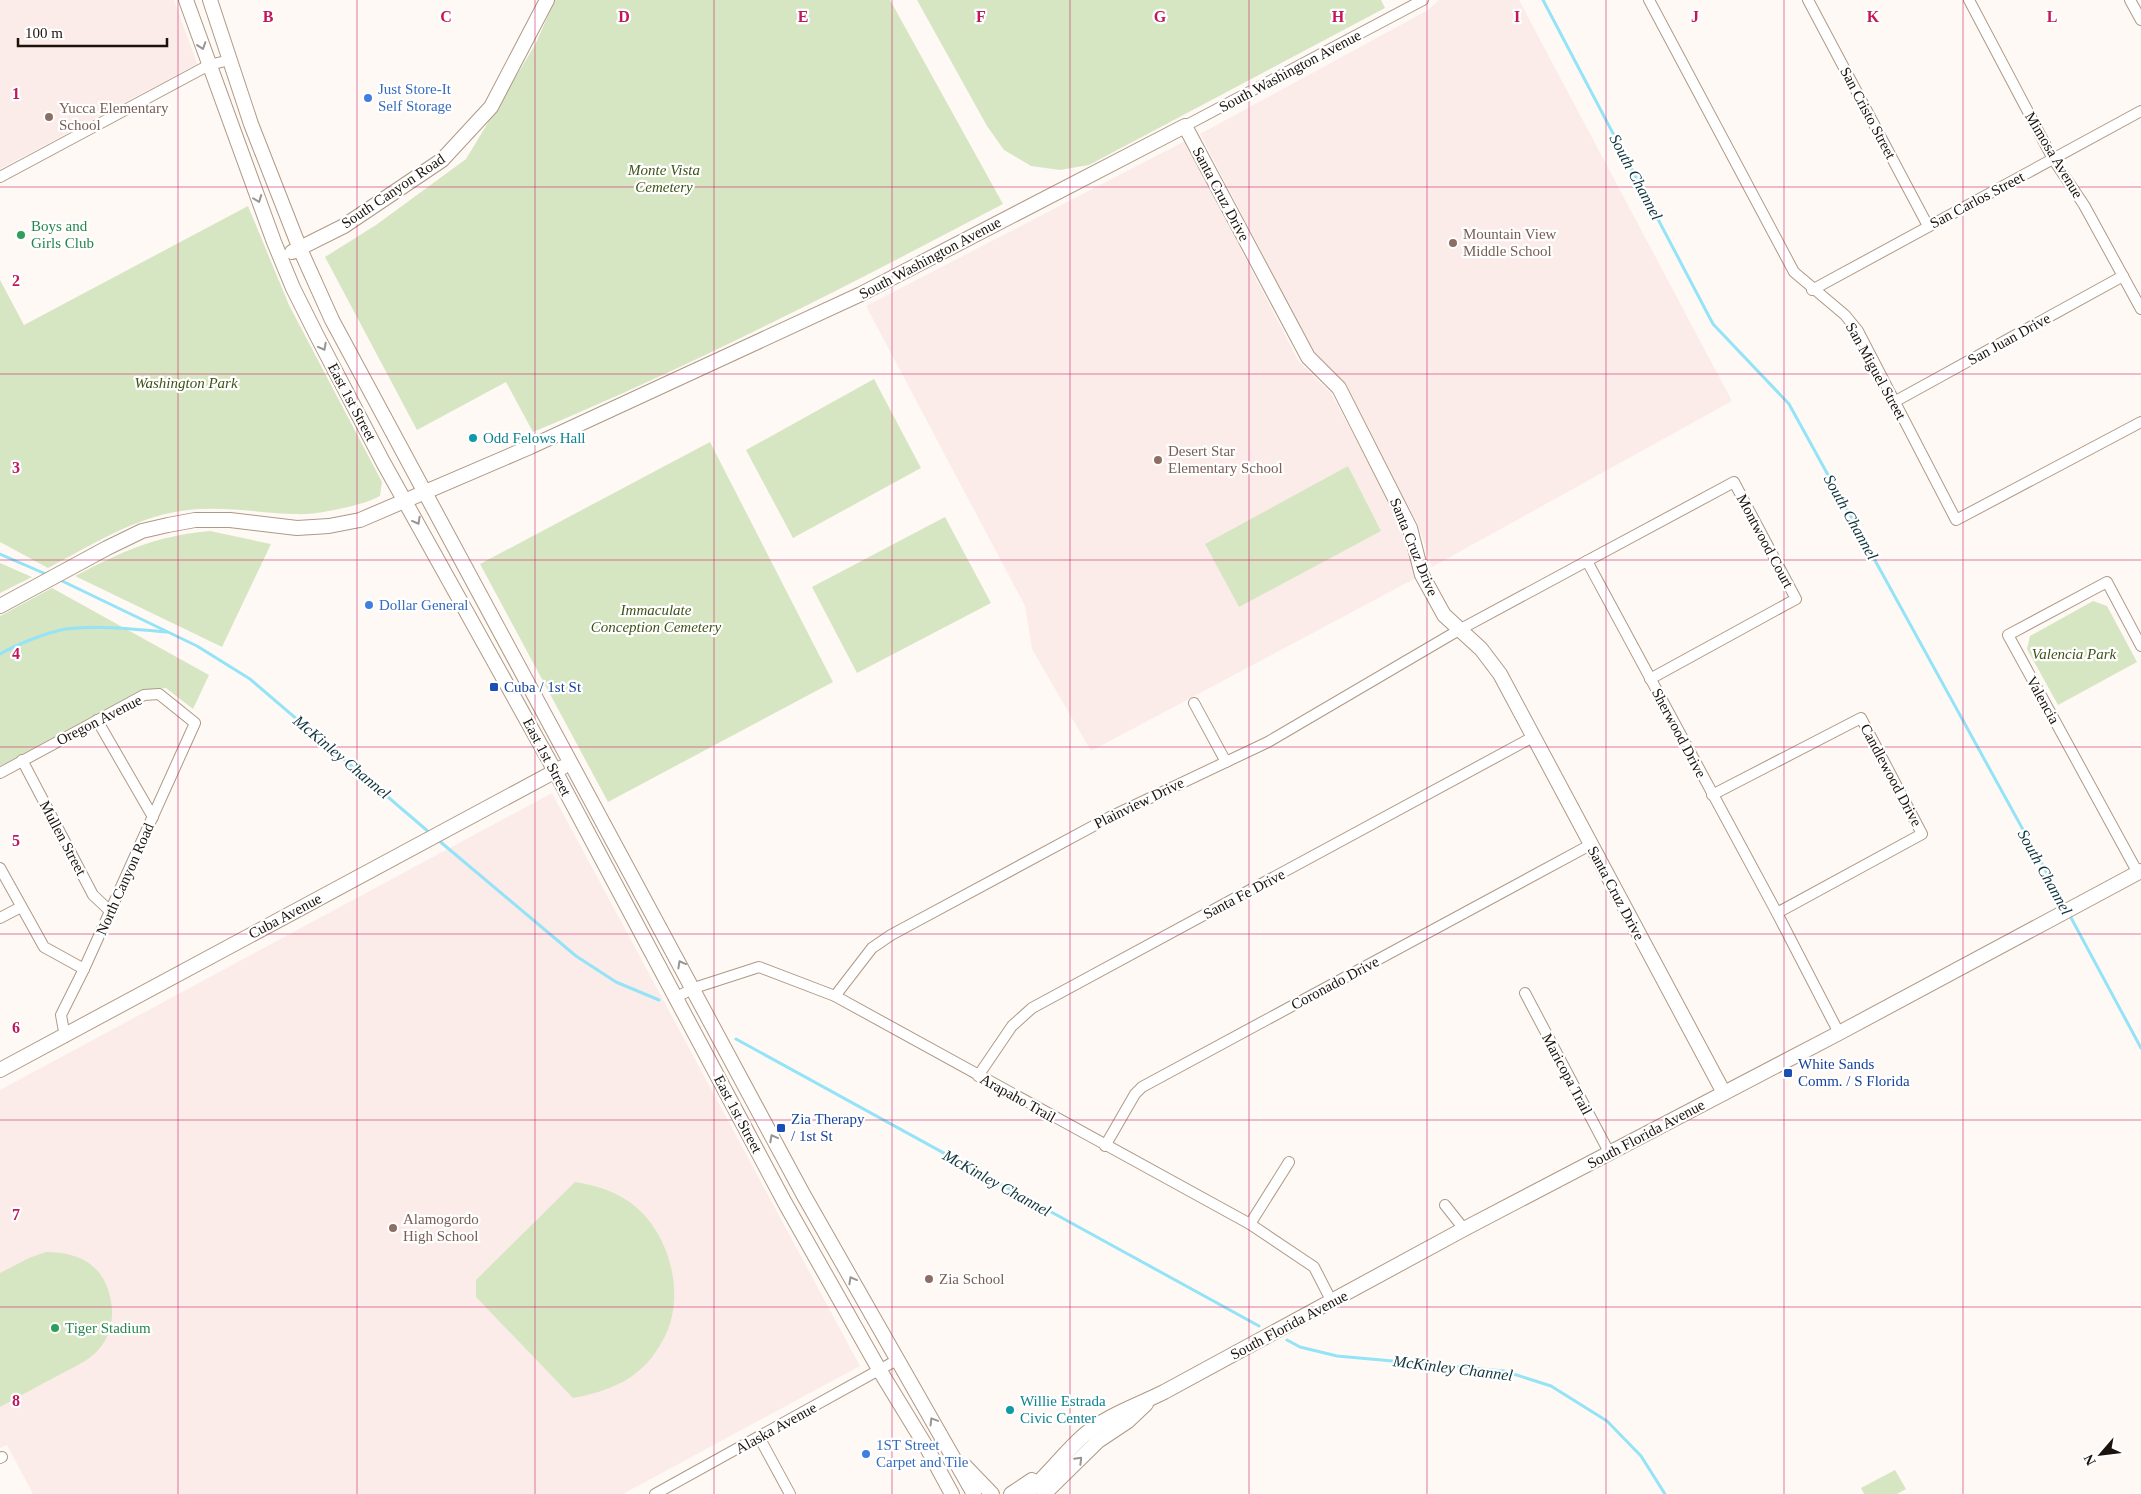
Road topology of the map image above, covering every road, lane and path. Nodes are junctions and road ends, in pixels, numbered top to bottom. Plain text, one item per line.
1 (186, 0) edge
2 (210, 0) edge
3 (546, 0) edge
4 (1423, 0) edge
5 (1649, 0) edge
6 (1808, 0) edge
7 (1969, 0) edge
8 (2130, 0) edge
9 (2141, 20) edge
10 (230, 60) junction
11 (209, 65) junction
12 (2141, 111) edge
13 (1185, 126) junction
14 (2053, 159) junction
15 (0, 177) edge
16 (1928, 226) junction
17 (300, 249) junction
18 (281, 257) junction
19 (2123, 276) junction
20 (1812, 290) junction
21 (2141, 309) edge
22 (1894, 402) junction
23 (2141, 422) edge
24 (426, 492) junction
25 (406, 501) junction
26 (1588, 562) junction
27 (0, 606) edge
28 (1459, 630) junction
29 (2141, 646) edge
30 (1650, 679) junction
31 (1194, 703) dead end
32 (97, 720) junction
33 (195, 723) joint
34 (1533, 737) junction
35 (22, 760) junction
36 (1226, 762) junction
37 (571, 763) junction
38 (555, 771) junction
39 (0, 773) edge
40 (1712, 795) junction
41 (153, 817) junction
42 (1590, 845) junction
43 (0, 868) edge
44 (2139, 872) edge
45 (635, 879) junction
46 (616, 887) junction
47 (21, 907) junction
48 (110, 912) junction
49 (1777, 913) junction
50 (0, 918) edge
51 (84, 969) junction
52 (694, 988) junction
53 (1524, 993) dead end
54 (835, 996) junction
55 (675, 998) junction
56 (1838, 1033) junction
57 (65, 1037) junction
58 (0, 1070) edge
59 (978, 1076) junction
60 (1724, 1094) junction
61 (1105, 1146) junction
62 (1610, 1154) junction
63 (1289, 1162) dead end
64 (1446, 1205) dead end
65 (1250, 1224) junction
66 (1464, 1229) junction
67 (1332, 1302) junction
68 (897, 1360) junction
69 (880, 1371) junction
70 (1151, 1398) junction
71 (759, 1437) junction
72 (1082, 1437) junction
73 (948, 1446) junction
74 (655, 1494) edge
75 (790, 1494) edge
76 (952, 1494) edge
77 (974, 1494) edge
78 (992, 1494) edge
79 (1011, 1494) edge
80 (1026, 1494) edge
81 (1044, 1494) edge

1 -> 11 main road, East 1st Street
2 - 10 main road, East 1st Street
3 - 17 main road, South Canyon Road
4 - 13 street, South Washington Avenue
5 - 20 street, San Miguel Street
6 - 16 street, San Cristo Street
7 - 14 street, Mimosa Avenue
8 - 9 street
10 - 11 street
10 - 17 main road, East 1st Street
11 - 15 street
11 -> 18 main road, East 1st Street
12 - 14 street, San Carlos Street
13 - 24 main road, South Washington Avenue
13 - 28 main road, Santa Cruz Drive
14 - 16 street, San Carlos Street
14 - 19 street, Mimosa Avenue
16 - 20 street, San Carlos Street
17 - 18 main road, South Canyon Road
17 - 24 main road, East 1st Street
18 -> 25 main road, East 1st Street
19 - 21 street, Mimosa Avenue
19 - 22 street, San Juan Drive
20 - 22 street, San Miguel Street
22 - 23 street, San Miguel Street
24 - 25 main road, South Washington Avenue
24 - 37 main road, East 1st Street
25 - 27 main road, South Washington Avenue
25 -> 38 main road, East 1st Street
26 - 28 street
26 - 30 street, Sherwood Drive
26 - 30 street, Montwood Court
28 - 34 main road, Santa Cruz Drive
28 - 36 street, Plainview Drive
29 - 44 street, Valencia
30 - 40 street, Sherwood Drive
31 - 36 street
32 - 33 street, Oregon Avenue
32 - 35 street, Oregon Avenue
32 - 41 street
33 - 41 street, North Canyon Road
34 - 42 main road, Santa Cruz Drive
34 - 59 street, Santa Fe Drive
35 - 39 street, Oregon Avenue
35 - 48 street, Mullen Street
36 - 54 street, Plainview Drive
37 - 38 main road, Cuba Avenue
37 - 45 main road, East 1st Street
38 - 46 main road, East 1st Street
38 - 57 main road, Cuba Avenue
40 - 49 street, Sherwood Drive
40 - 49 street, Candlewood Drive
41 - 48 street, North Canyon Road
42 - 60 main road, Santa Cruz Drive
42 - 61 street, Coronado Drive
43 - 47 street
44 - 56 main road, South Florida Avenue
45 - 46 street
52 -> 45 main road, East 1st Street
46 - 55 main road, East 1st Street
47 - 50 street
47 - 51 street
48 - 51 street, North Canyon Road
49 - 56 street, Sherwood Drive
51 - 57 street, North Canyon Road
52 - 54 street, Arapaho Trail
52 - 55 street, Arapaho Trail
68 -> 52 main road, East 1st Street
53 - 62 street, Maricopa Trail
54 - 59 street, Arapaho Trail
55 - 69 main road, East 1st Street
56 - 60 main road, South Florida Avenue
57 - 58 main road, Cuba Avenue
59 - 61 street, Arapaho Trail
60 - 62 main road, South Florida Avenue
61 - 65 street, Arapaho Trail
62 - 66 main road, South Florida Avenue
63 - 65 street
64 - 66 street
65 - 67 street, Arapaho Trail
66 - 67 main road, South Florida Avenue
67 - 70 main road, South Florida Avenue
68 - 69 street, Alaska Avenue
73 -> 68 main road, East 1st Street
69 - 71 street, Alaska Avenue
69 - 76 main road, East 1st Street
70 - 72 main road, South Florida Avenue
81 -> 70 main road, South Florida Avenue
71 - 74 street, Alaska Avenue
71 - 75 street
72 - 79 main road
72 - 80 main road, South Florida Avenue
73 - 77 main road, East 1st Street
73 - 78 main road

